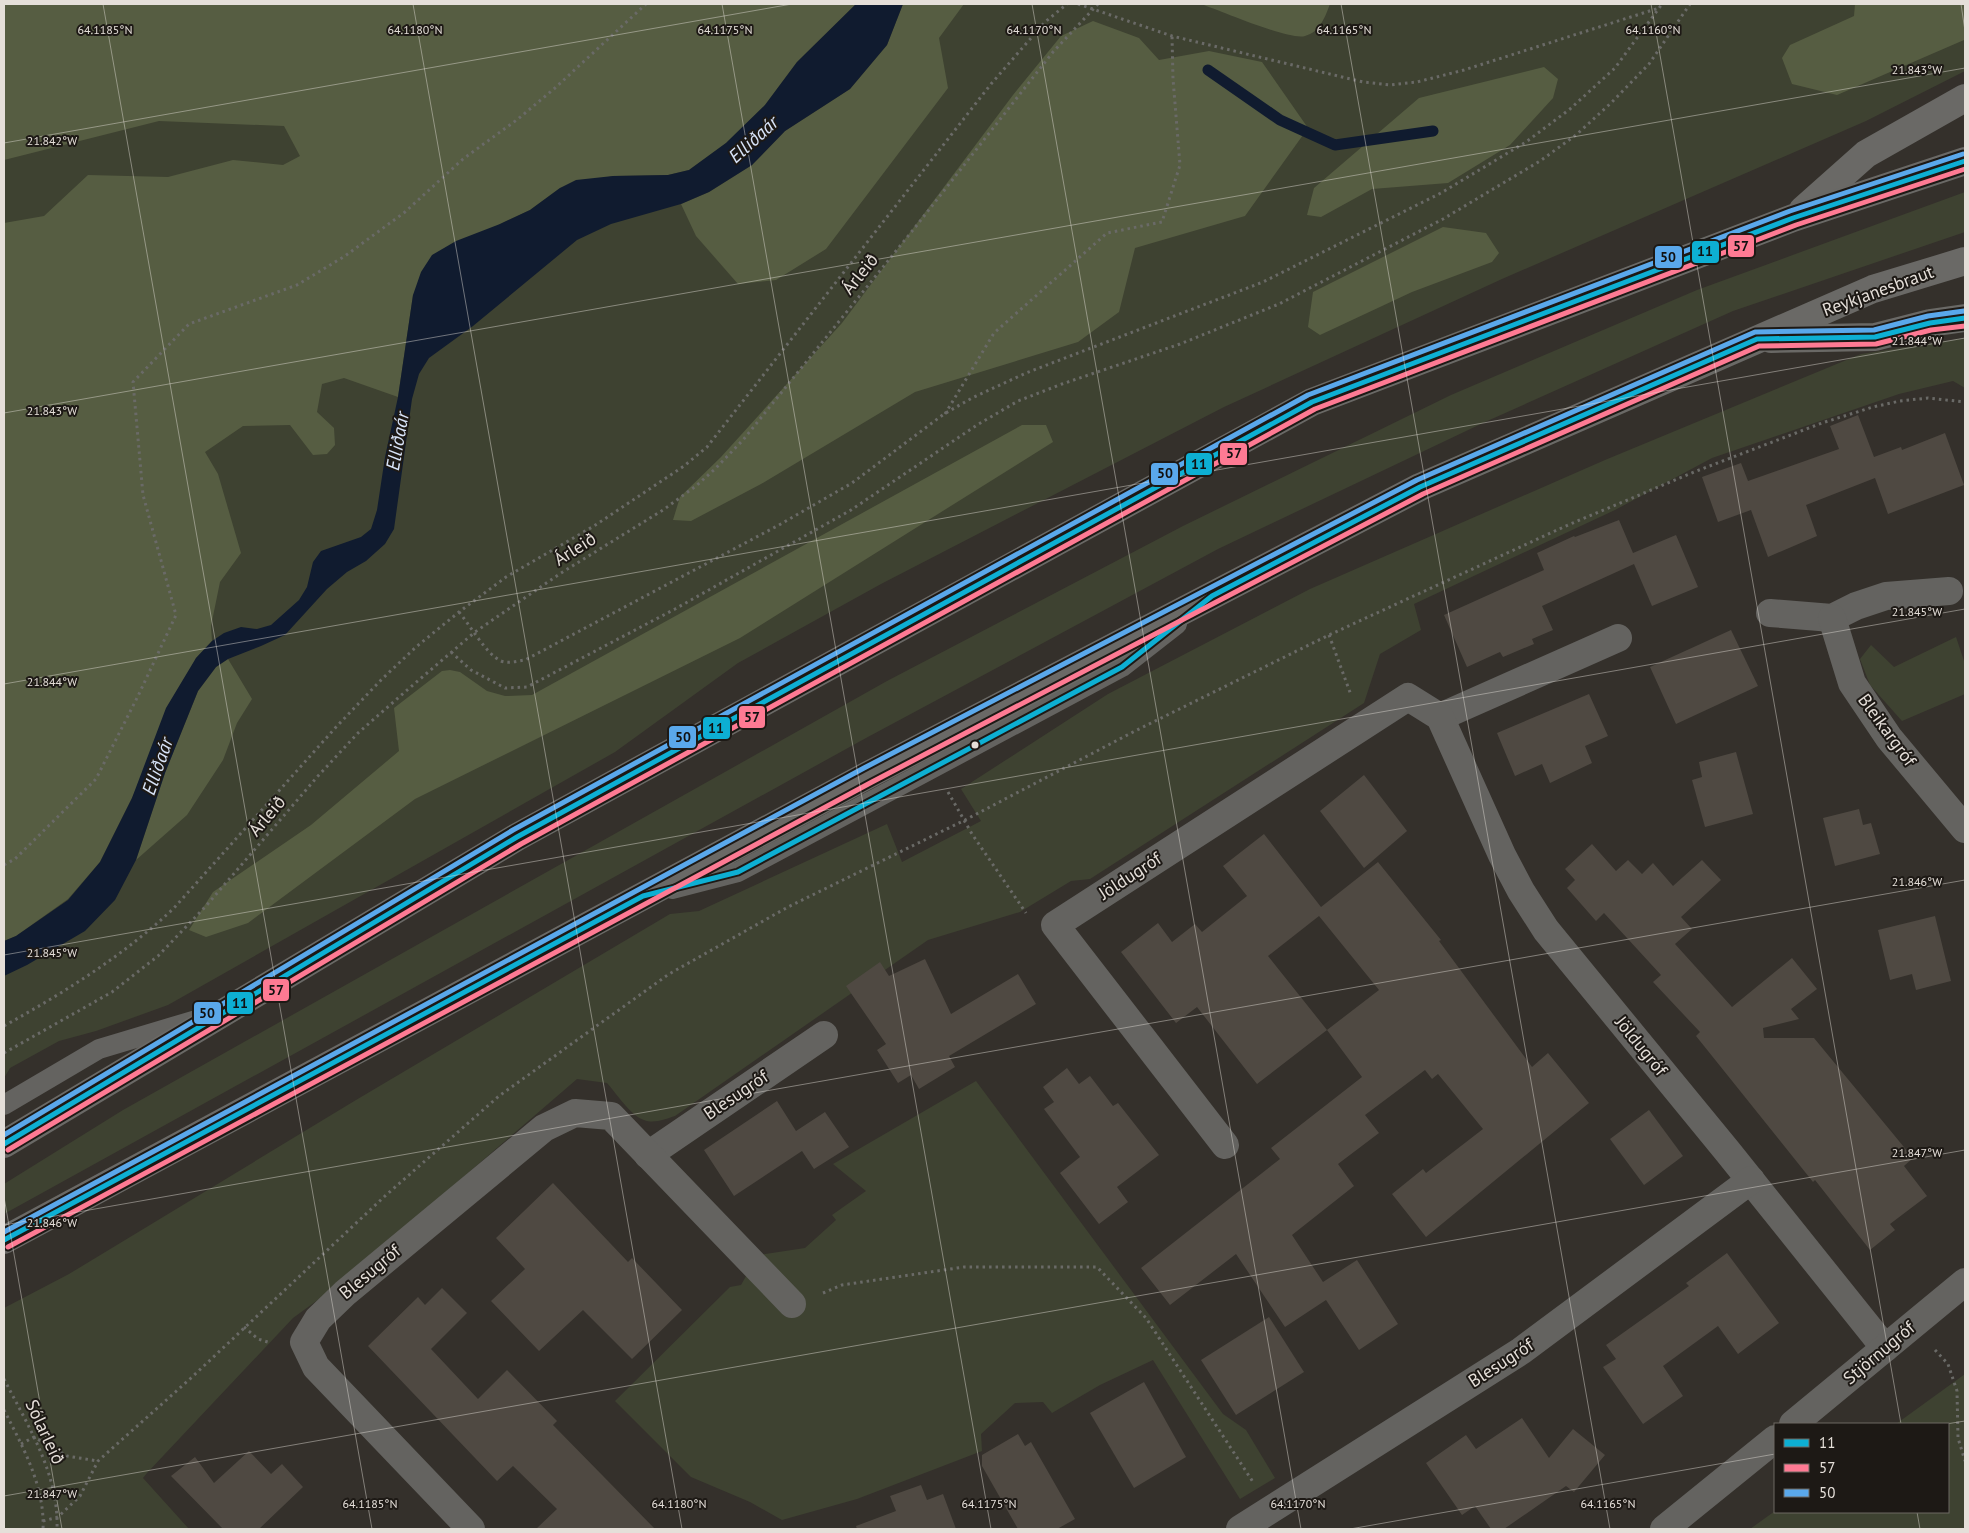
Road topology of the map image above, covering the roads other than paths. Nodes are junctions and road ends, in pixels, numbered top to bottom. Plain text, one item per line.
1 (1965, 98) edge
2 (1965, 161) edge
3 (1793, 218) junction
4 (1965, 261) edge
5 (1965, 318) edge
6 (1756, 339) junction
7 (1949, 591) dead end
8 (1770, 613) dead end
9 (1832, 618) junction
10 (1618, 638) dead end
11 (1440, 717) junction
12 (1965, 829) edge
13 (224, 1012) junction
14 (824, 1035) dead end
15 (4, 1105) edge
16 (4, 1144) edge
17 (1225, 1145) dead end
18 (648, 1155) junction
19 (1751, 1180) junction
20 (4, 1240) edge
21 (1965, 1282) edge
22 (792, 1304) road end
23 (1885, 1348) junction
24 (1794, 1423) edge
25 (1774, 1440) edge
26 (471, 1529) edge
27 (1240, 1529) edge
28 (1664, 1529) edge

1 - 3 highway
2 - 3 highway
3 - 13 highway
4 - 6 highway, Reykjanesbraut
5 - 6 highway
6 - 20 highway, Reykjanesbraut
7 - 9 street
8 - 9 street
9 - 12 street, Bleikargróf
10 - 11 street
11 - 17 street, Jöldugróf
11 - 19 street, Jöldugróf
13 - 15 lane
13 - 16 highway
14 - 18 street, Blesugróf
18 - 22 street, Blesugróf
18 - 26 street, Blesugróf
19 - 23 street, Jöldugróf
19 - 27 street, Blesugróf
21 - 23 street, Stjörnugróf
23 - 24 street, Stjörnugróf
25 - 28 street

